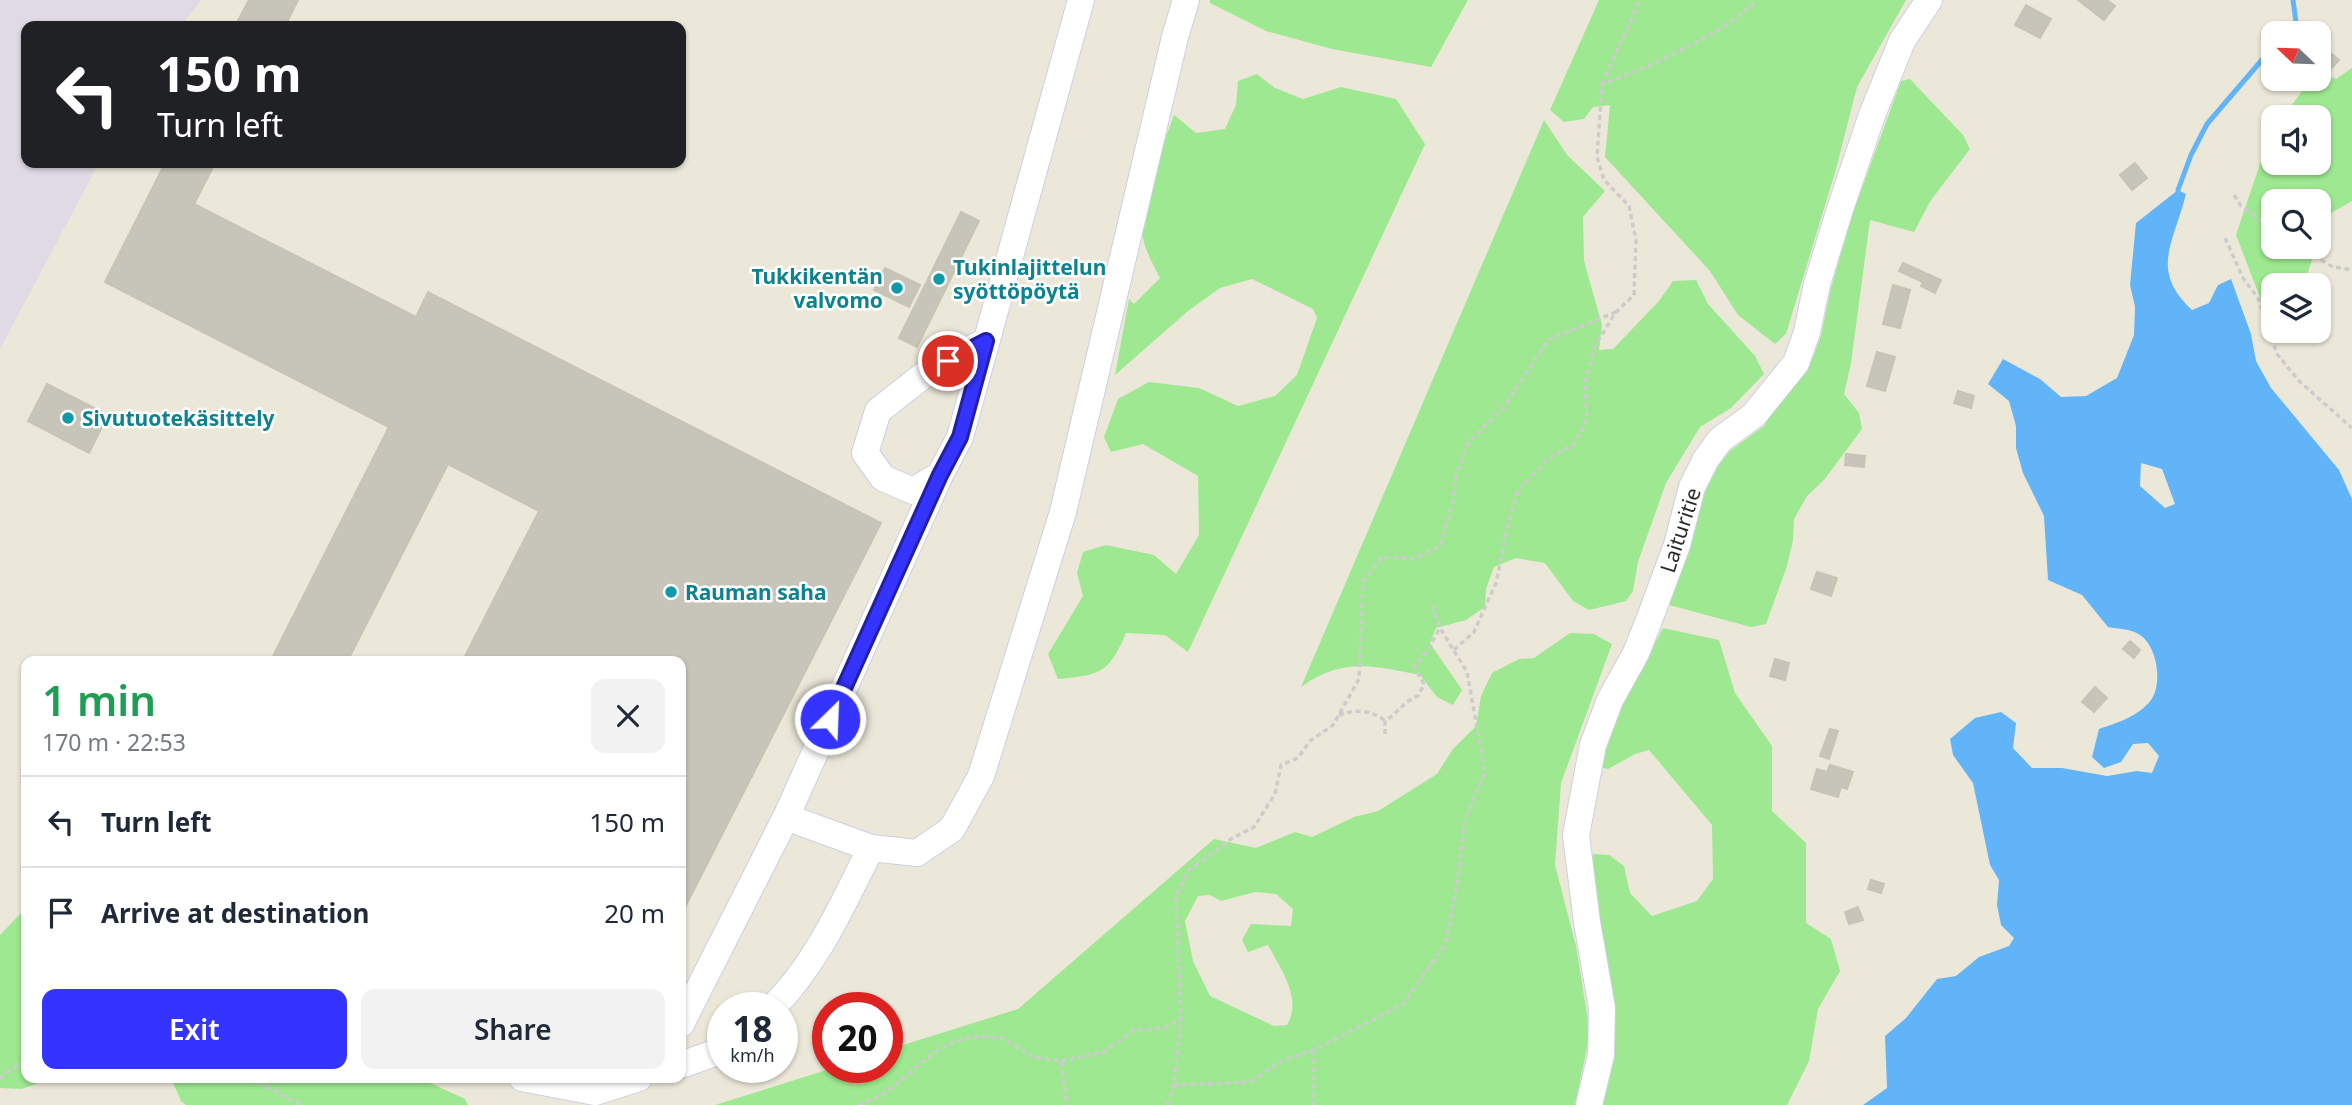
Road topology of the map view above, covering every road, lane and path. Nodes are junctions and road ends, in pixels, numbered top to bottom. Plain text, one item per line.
1 (1081, 0) edge
2 (1186, 0) edge
3 (1640, 0) edge
4 (1757, 0) edge
5 (1929, 0) edge
6 (1602, 85) junction
7 (2234, 195) dead end
8 (2261, 220) edge
9 (2225, 238) dead end
10 (2319, 259) edge
11 (2352, 270) edge
12 (1616, 312) junction
13 (986, 341) junction
14 (2352, 428) edge
15 (940, 475) junction
16 (1431, 602) dead end
17 (1440, 628) junction
18 (1454, 650) junction
19 (1339, 715) junction
20 (1385, 720) junction
21 (1385, 734) dead end
22 (786, 817) junction
23 (871, 848) junction
24 (789, 992) edge
25 (686, 1014) edge
26 (1181, 1019) junction
27 (1314, 1050) junction
28 (707, 1056) edge
29 (1061, 1061) junction
30 (686, 1063) edge
31 (21, 1064) edge
32 (0, 1079) edge
33 (259, 1083) edge
34 (548, 1083) edge
35 (626, 1083) edge
36 (1174, 1085) junction
37 (301, 1105) edge
38 (858, 1105) edge
39 (1067, 1105) edge
40 (1167, 1105) edge
41 (1314, 1105) edge
42 (1589, 1105) edge

1 - 13 street
2 - 23 street
3 - 6 path
4 - 6 path
5 - 42 street, Laituritie
6 - 12 path
7 - 8 path
9 - 14 path
10 - 11 path
12 - 18 path
12 - 19 path
13 - 15 street
13 - 15 street
15 - 22 street
16 - 17 path
17 - 18 path
17 - 20 path
18 - 27 path
19 - 20 path
19 - 26 path
20 - 21 path
22 - 23 street
22 - 25 street
23 - 24 street
26 - 29 path
26 - 36 path
27 - 36 path
27 - 41 path
28 - 30 street
29 - 38 path
29 - 39 path
31 - 32 path
33 - 37 path
34 - 35 street
36 - 40 path

